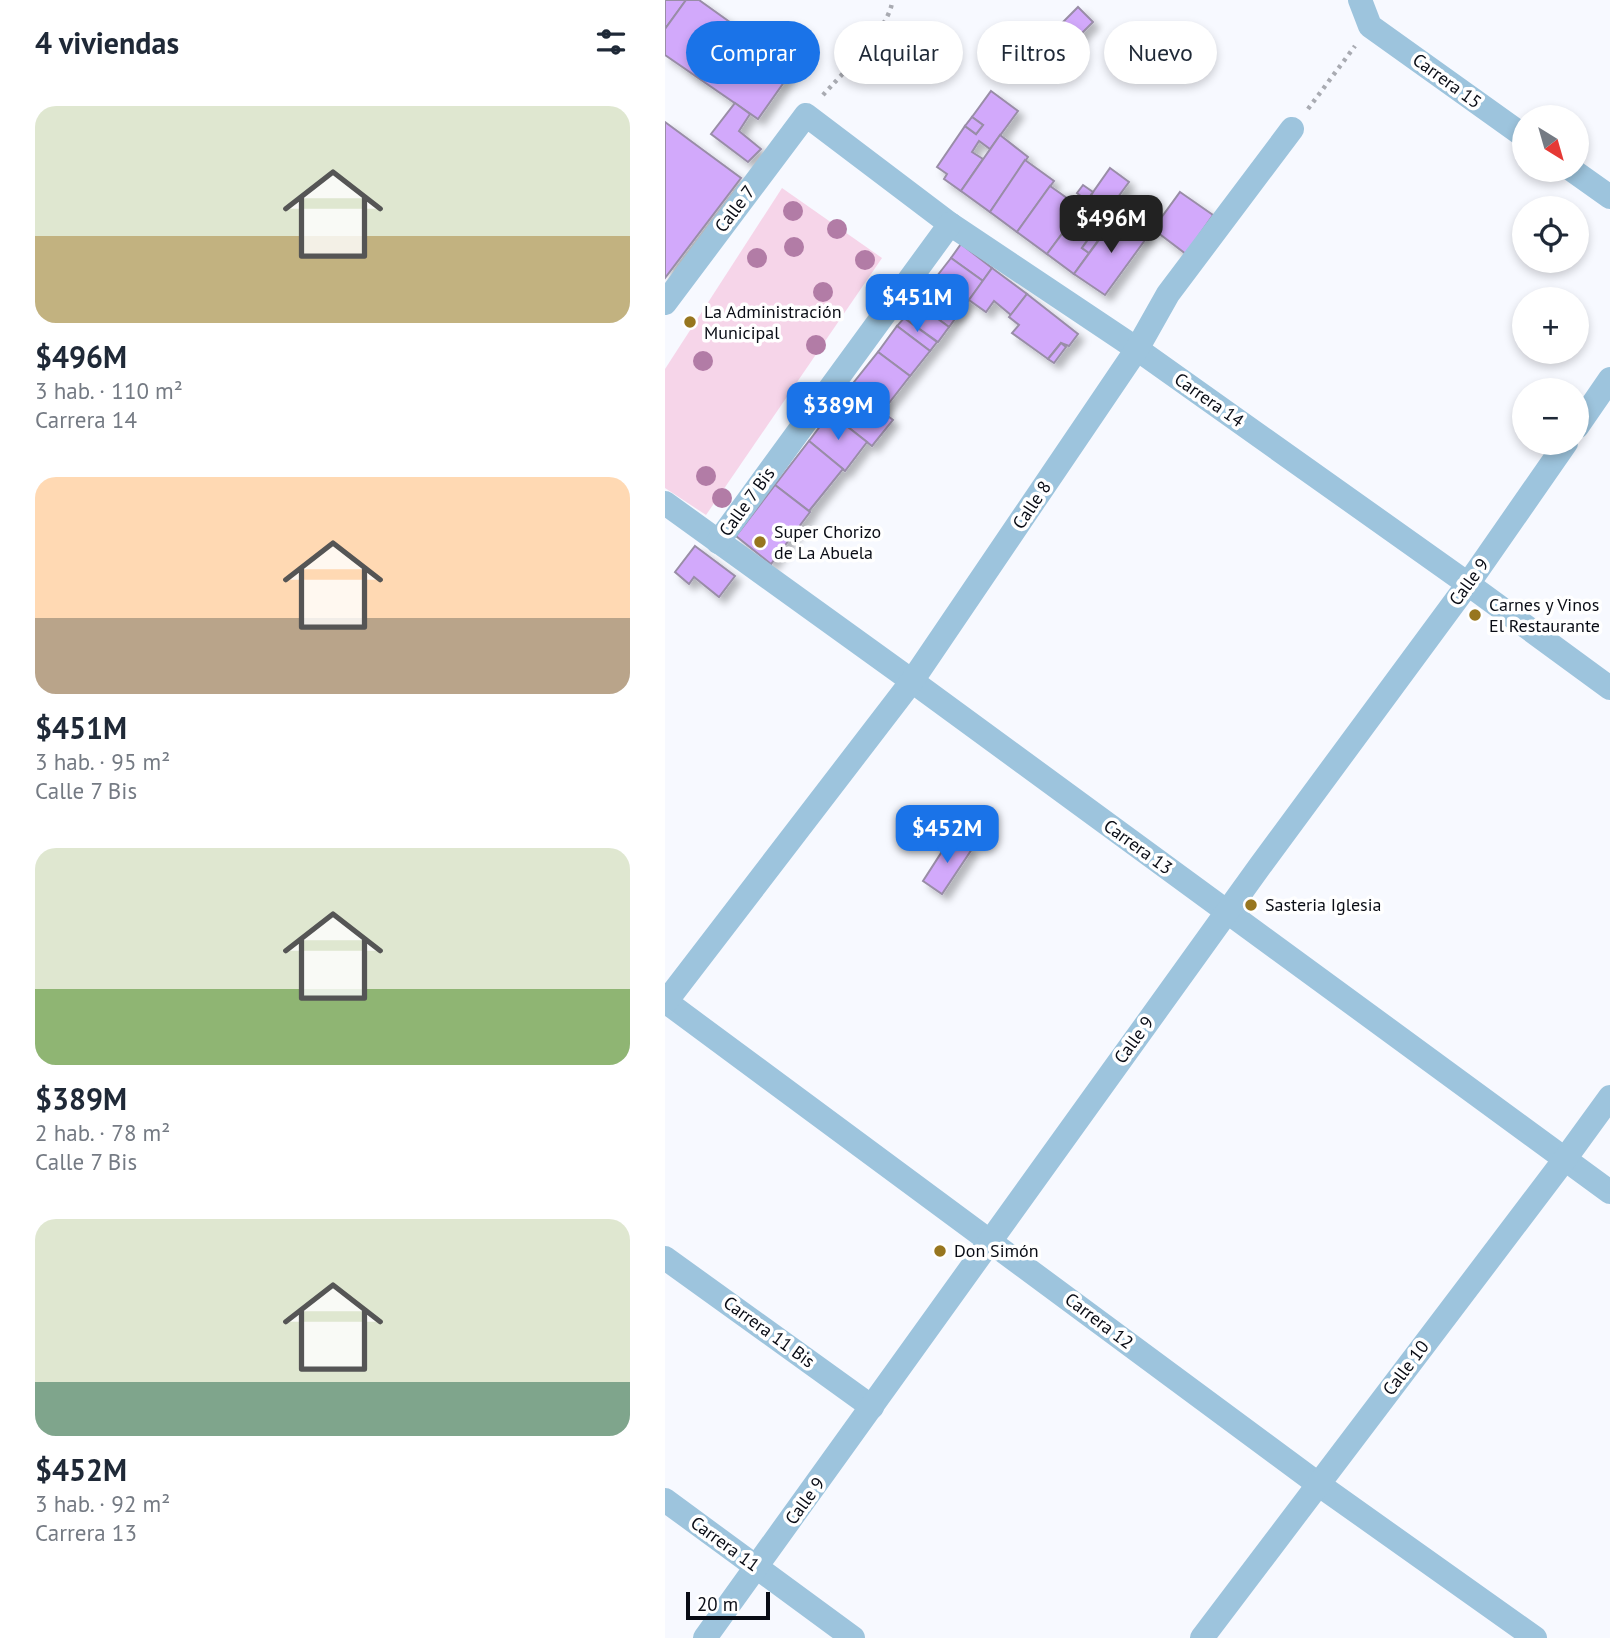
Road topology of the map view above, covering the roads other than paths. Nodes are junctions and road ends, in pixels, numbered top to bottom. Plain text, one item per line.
1 (1360, 0) edge
2 (806, 115) joint
3 (1512, 127) edge
4 (1292, 130) road end
5 (1589, 182) edge
6 (1610, 197) edge
7 (950, 224) junction
8 (665, 303) edge
9 (1137, 349) junction
10 (1610, 379) edge
11 (1589, 410) edge
12 (1558, 455) edge
13 (665, 503) edge
14 (718, 542) junction
15 (1468, 584) junction
16 (912, 681) junction
17 (1610, 688) edge
18 (1226, 912) junction
19 (665, 1002) edge
20 (1610, 1097) edge
21 (1565, 1159) junction
22 (1610, 1192) edge
23 (989, 1240) junction
24 (665, 1258) edge
25 (872, 1407) junction
26 (1318, 1483) junction
27 (665, 1500) edge
28 (757, 1568) junction
29 (705, 1638) edge
30 (853, 1638) edge
31 (1202, 1638) edge
32 (1535, 1638) edge

1 - 3 street, Carrera 15
2 - 7 street, Carrera 14
2 - 8 street, Calle 7
4 - 9 street, Calle 8
5 - 6 street
7 - 9 street, Carrera 14
7 - 14 street, Calle 7 Bis
9 - 15 street, Carrera 14
9 - 16 street, Calle 8
10 - 11 street
12 - 15 street, Calle 9
13 - 14 street, Carrera 13
14 - 16 street, Carrera 13
15 - 17 street, Carrera 14
15 - 18 street, Calle 9
16 - 18 street, Carrera 13
16 - 19 street, Calle 8
18 - 21 street, Carrera 13
18 - 23 street, Calle 9
19 - 23 street, Carrera 12
20 - 21 street, Calle 10
21 - 22 street, Carrera 13
21 - 26 street, Calle 10
23 - 25 street, Calle 9
23 - 26 street, Carrera 12
24 - 25 street, Carrera 11 Bis
25 - 28 street, Calle 9
26 - 31 street, Calle 10
26 - 32 street, Carrera 12
27 - 28 street, Carrera 11
28 - 29 street, Calle 9
28 - 30 street, Carrera 11

